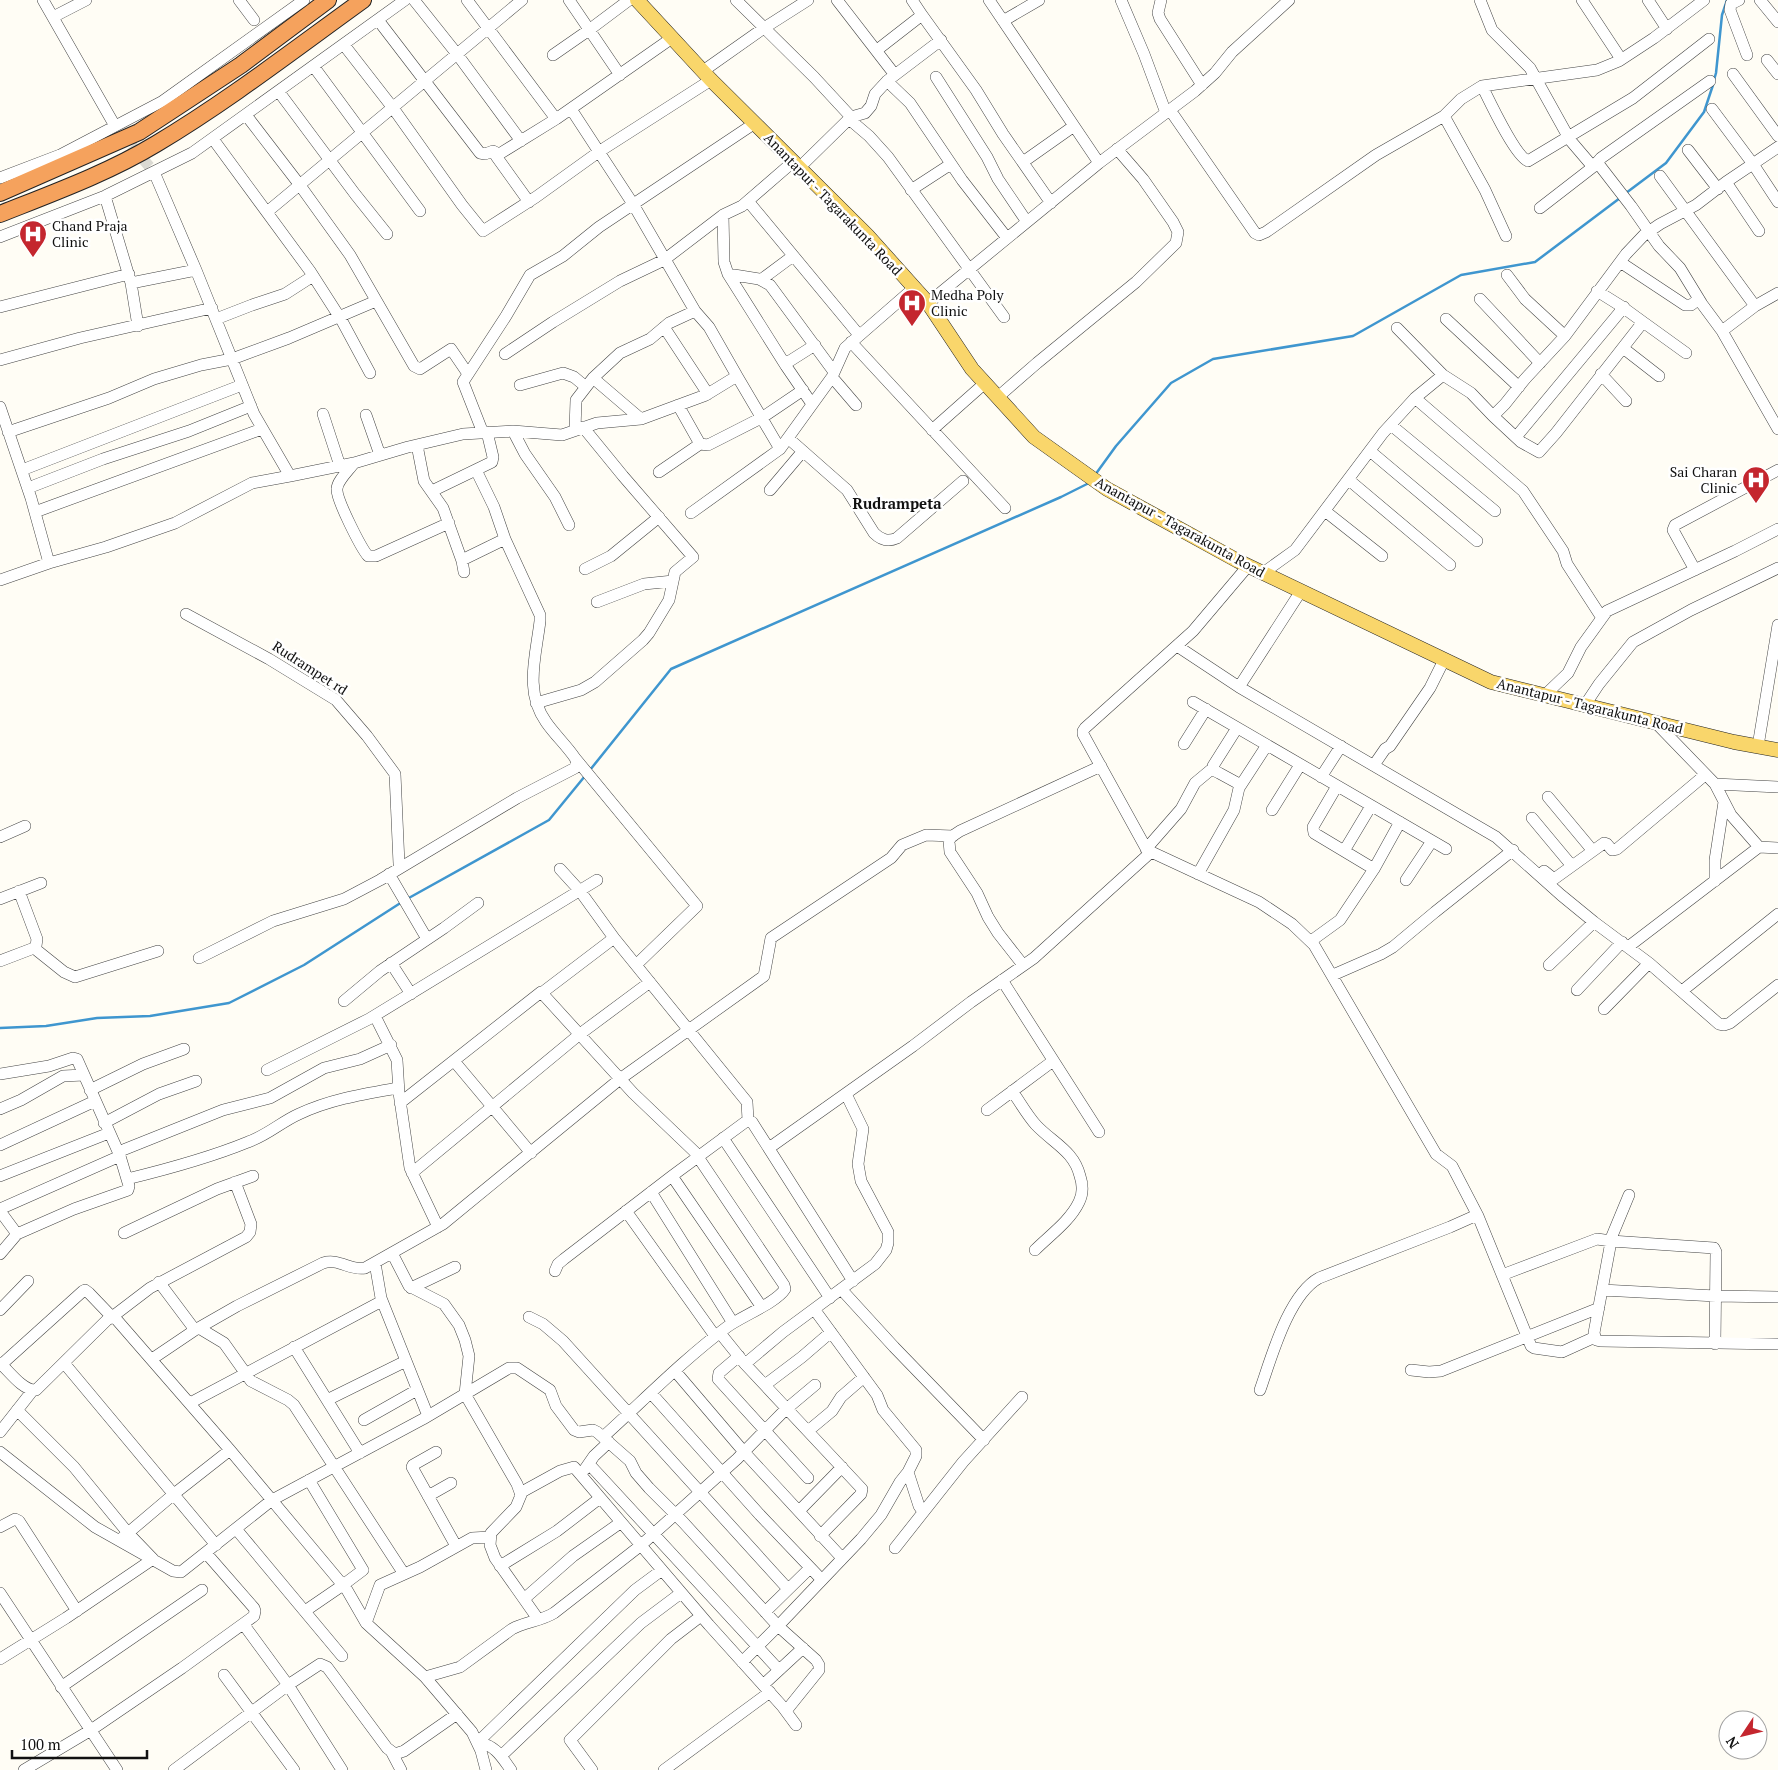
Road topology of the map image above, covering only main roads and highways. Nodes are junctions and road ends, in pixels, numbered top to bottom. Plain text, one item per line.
1 (328, 0) edge
2 (363, 0) edge
3 (637, 0) edge
4 (0, 193) edge
5 (0, 214) edge
6 (1778, 750) edge

1 - 4 highway
2 - 5 highway
3 - 6 main road, Anantapur - Tagarakunta Road

